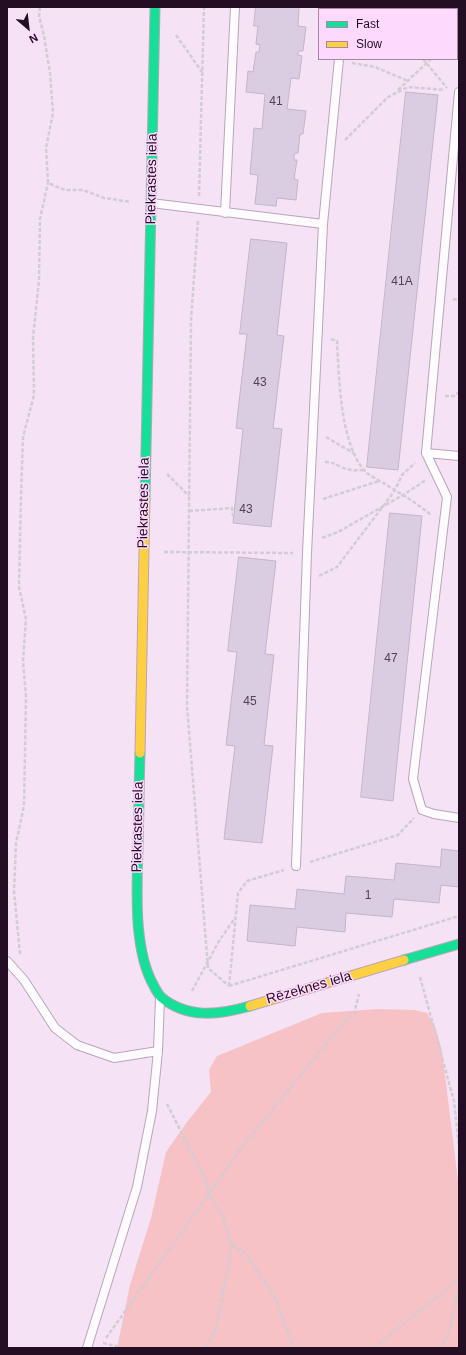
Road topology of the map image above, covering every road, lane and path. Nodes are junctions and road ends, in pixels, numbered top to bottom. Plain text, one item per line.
1 (40, 7) edge
2 (204, 7) edge
3 (235, 7) edge
4 (155, 11) edge
5 (339, 60) edge
6 (424, 60) edge
7 (430, 60) edge
8 (426, 63) junction
9 (202, 72) junction
10 (408, 81) junction
11 (396, 92) junction
12 (459, 92) edge
13 (457, 142) edge
14 (330, 156) junction
15 (48, 183) junction
16 (152, 203) junction
17 (199, 209) junction
18 (225, 213) junction
19 (323, 224) junction
20 (318, 333) junction
21 (313, 431) junction
22 (426, 453) junction
23 (355, 454) junction
24 (459, 456) edge
25 (312, 462) junction
26 (364, 470) junction
27 (436, 474) junction
28 (379, 480) junction
29 (395, 490) junction
30 (403, 495) junction
31 (310, 502) junction
32 (384, 506) junction
33 (189, 511) junction
34 (233, 516) dead end
35 (444, 526) junction
36 (308, 542) junction
37 (143, 551) junction
38 (188, 553) junction
39 (307, 554) junction
40 (306, 582) junction
41 (422, 810) junction
42 (459, 818) edge
43 (296, 866) junction
44 (459, 916) edge
45 (236, 917) junction
46 (459, 944) edge
47 (415, 957) junction
48 (7, 961) edge
49 (208, 962) junction
50 (364, 972) junction
51 (22, 977) junction
52 (229, 986) junction
53 (160, 996) junction
54 (181, 1010) junction
55 (158, 1051) junction
56 (156, 1080) junction
57 (459, 1147) edge
58 (209, 1194) junction
59 (232, 1245) junction
60 (459, 1279) edge
61 (459, 1291) edge
62 (87, 1348) edge
63 (118, 1348) edge
64 (205, 1348) edge
65 (294, 1348) edge
66 (375, 1348) edge
67 (438, 1348) edge

1 - 15 path
2 - 9 path
3 - 18 lane
4 - 9 path
4 - 16 street, Piekrastes iela
5 - 10 path
5 - 14 lane
6 - 8 path
7 - 8 path
8 - 10 path
8 - 11 path
9 - 17 path
10 - 11 path
11 - 14 path
12 - 13 lane
13 - 22 lane
14 - 19 lane
15 - 16 path
15 - 51 path
16 - 17 lane
16 - 37 street, Piekrastes iela
17 - 18 lane
17 - 33 path
18 - 19 lane
19 - 20 lane
20 - 21 lane
20 - 23 path
21 - 23 path
21 - 25 lane
22 - 24 lane
22 - 27 lane
22 - 29 path
23 - 26 path
25 - 26 path
25 - 31 lane
26 - 28 path
27 - 30 path
27 - 35 lane
28 - 29 path
28 - 31 path
29 - 30 path
29 - 32 path
30 - 32 path
30 - 35 path
31 - 36 lane
32 - 36 path
32 - 40 path
33 - 34 path
33 - 38 path
35 - 41 lane
36 - 39 lane
37 - 38 path
37 - 53 street, Piekrastes iela
38 - 39 path
38 - 49 path
39 - 40 lane
40 - 43 lane
41 - 42 lane
41 - 43 path
43 - 45 path
44 - 52 path
45 - 49 path
45 - 52 path
46 - 47 street, Rēzeknes iela
47 - 50 street, Rēzeknes iela
47 - 57 path
48 - 51 lane
49 - 52 path
49 - 54 path
50 - 54 street, Rēzeknes iela
50 - 58 path
51 - 55 lane
53 - 54 street, Rēzeknes iela
53 - 55 lane
55 - 56 lane
56 - 58 path
56 - 62 lane
58 - 59 path
58 - 63 path
59 - 64 path
59 - 65 path
60 - 66 path
61 - 67 path

